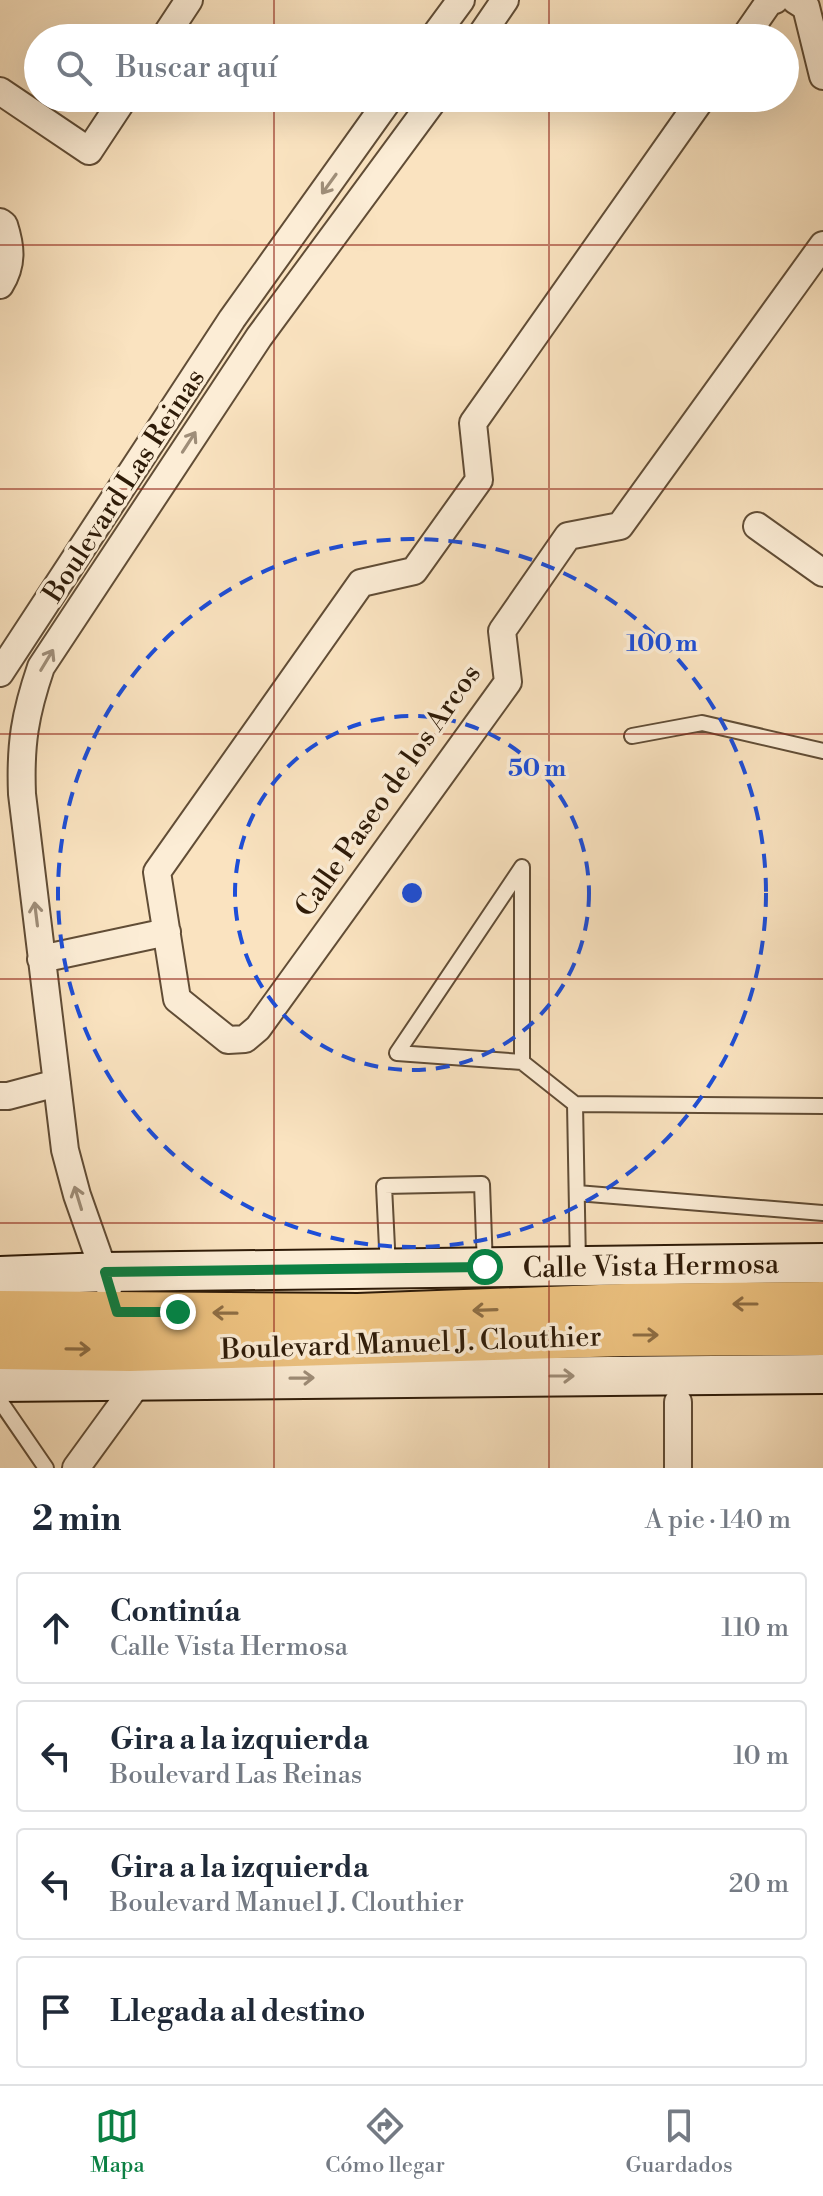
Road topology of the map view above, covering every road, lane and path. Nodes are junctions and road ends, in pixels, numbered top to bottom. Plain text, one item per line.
1 (189, 0) edge
2 (461, 0) edge
3 (505, 0) edge
4 (775, 0) edge
5 (795, 0) edge
6 (173, 24) edge
7 (443, 24) edge
8 (489, 24) edge
9 (754, 24) edge
10 (823, 76) edge
11 (0, 91) edge
12 (24, 107) edge
13 (31, 112) edge
14 (115, 112) edge
15 (380, 112) edge
16 (425, 112) edge
17 (692, 112) edge
18 (355, 147) junction
19 (383, 168) junction
20 (0, 222) edge
21 (823, 245) edge
22 (0, 285) edge
23 (757, 526) dead end
24 (823, 573) edge
25 (0, 673) edge
26 (632, 736) dead end
27 (823, 751) edge
28 (0, 768) edge
29 (22, 794) junction
30 (167, 932) junction
31 (41, 959) junction
32 (522, 1062) junction
33 (57, 1083) junction
34 (0, 1096) edge
35 (575, 1104) junction
36 (823, 1106) edge
37 (577, 1193) junction
38 (823, 1213) edge
39 (823, 1263) edge
40 (578, 1266) junction
41 (485, 1267) junction
42 (388, 1269) junction
43 (105, 1272) junction
44 (0, 1276) edge
45 (823, 1303) edge
46 (0, 1312) edge
47 (823, 1334) edge
48 (129, 1347) junction
49 (0, 1348) edge
50 (823, 1376) edge
51 (0, 1401) edge
52 (678, 1402) dead end
53 (3, 1406) edge
54 (46, 1468) edge
55 (76, 1468) edge
56 (678, 1468) edge

1 - 6 street
2 - 7 street
3 - 8 street
4 - 9 street
5 - 10 street
11 - 12 street
13 - 14 street
15 - 18 street, Boulevard Las Reinas
16 - 19 street, Boulevard Las Reinas
17 - 30 street, Calle Paseo de los Arcos
18 - 19 street
18 -> 25 street, Boulevard Las Reinas
29 -> 19 street, Boulevard Las Reinas
20 - 22 street
21 - 30 street, Calle Paseo de los Arcos
23 - 24 street
26 - 27 lane
28 - 29 street
31 -> 29 street, Boulevard Las Reinas
30 - 31 street
31 - 33 street, Boulevard Las Reinas
32 - 32 lane
32 - 35 lane
33 - 34 street
43 -> 33 street, Boulevard Las Reinas
35 - 36 lane
35 - 37 lane
37 - 38 lane
37 - 40 lane
39 - 40 street, Calle Vista Hermosa
40 - 41 street, Calle Vista Hermosa
41 - 42 street, Calle Vista Hermosa
41 - 42 lane
42 - 43 street, Calle Vista Hermosa
43 - 44 street, Calle Vista Hermosa
43 - 48 street, Boulevard Las Reinas
45 -> 48 main road, Boulevard Manuel J. Clouthier
46 - 48 main road, Boulevard Manuel J. Clouthier
48 -> 47 main road, Boulevard Manuel J. Clouthier
49 -> 48 main road, Boulevard Manuel J. Clouthier
48 -> 50 street
48 - 53 street
48 - 55 street
51 - 53 lane
52 - 56 street
53 - 54 lane

